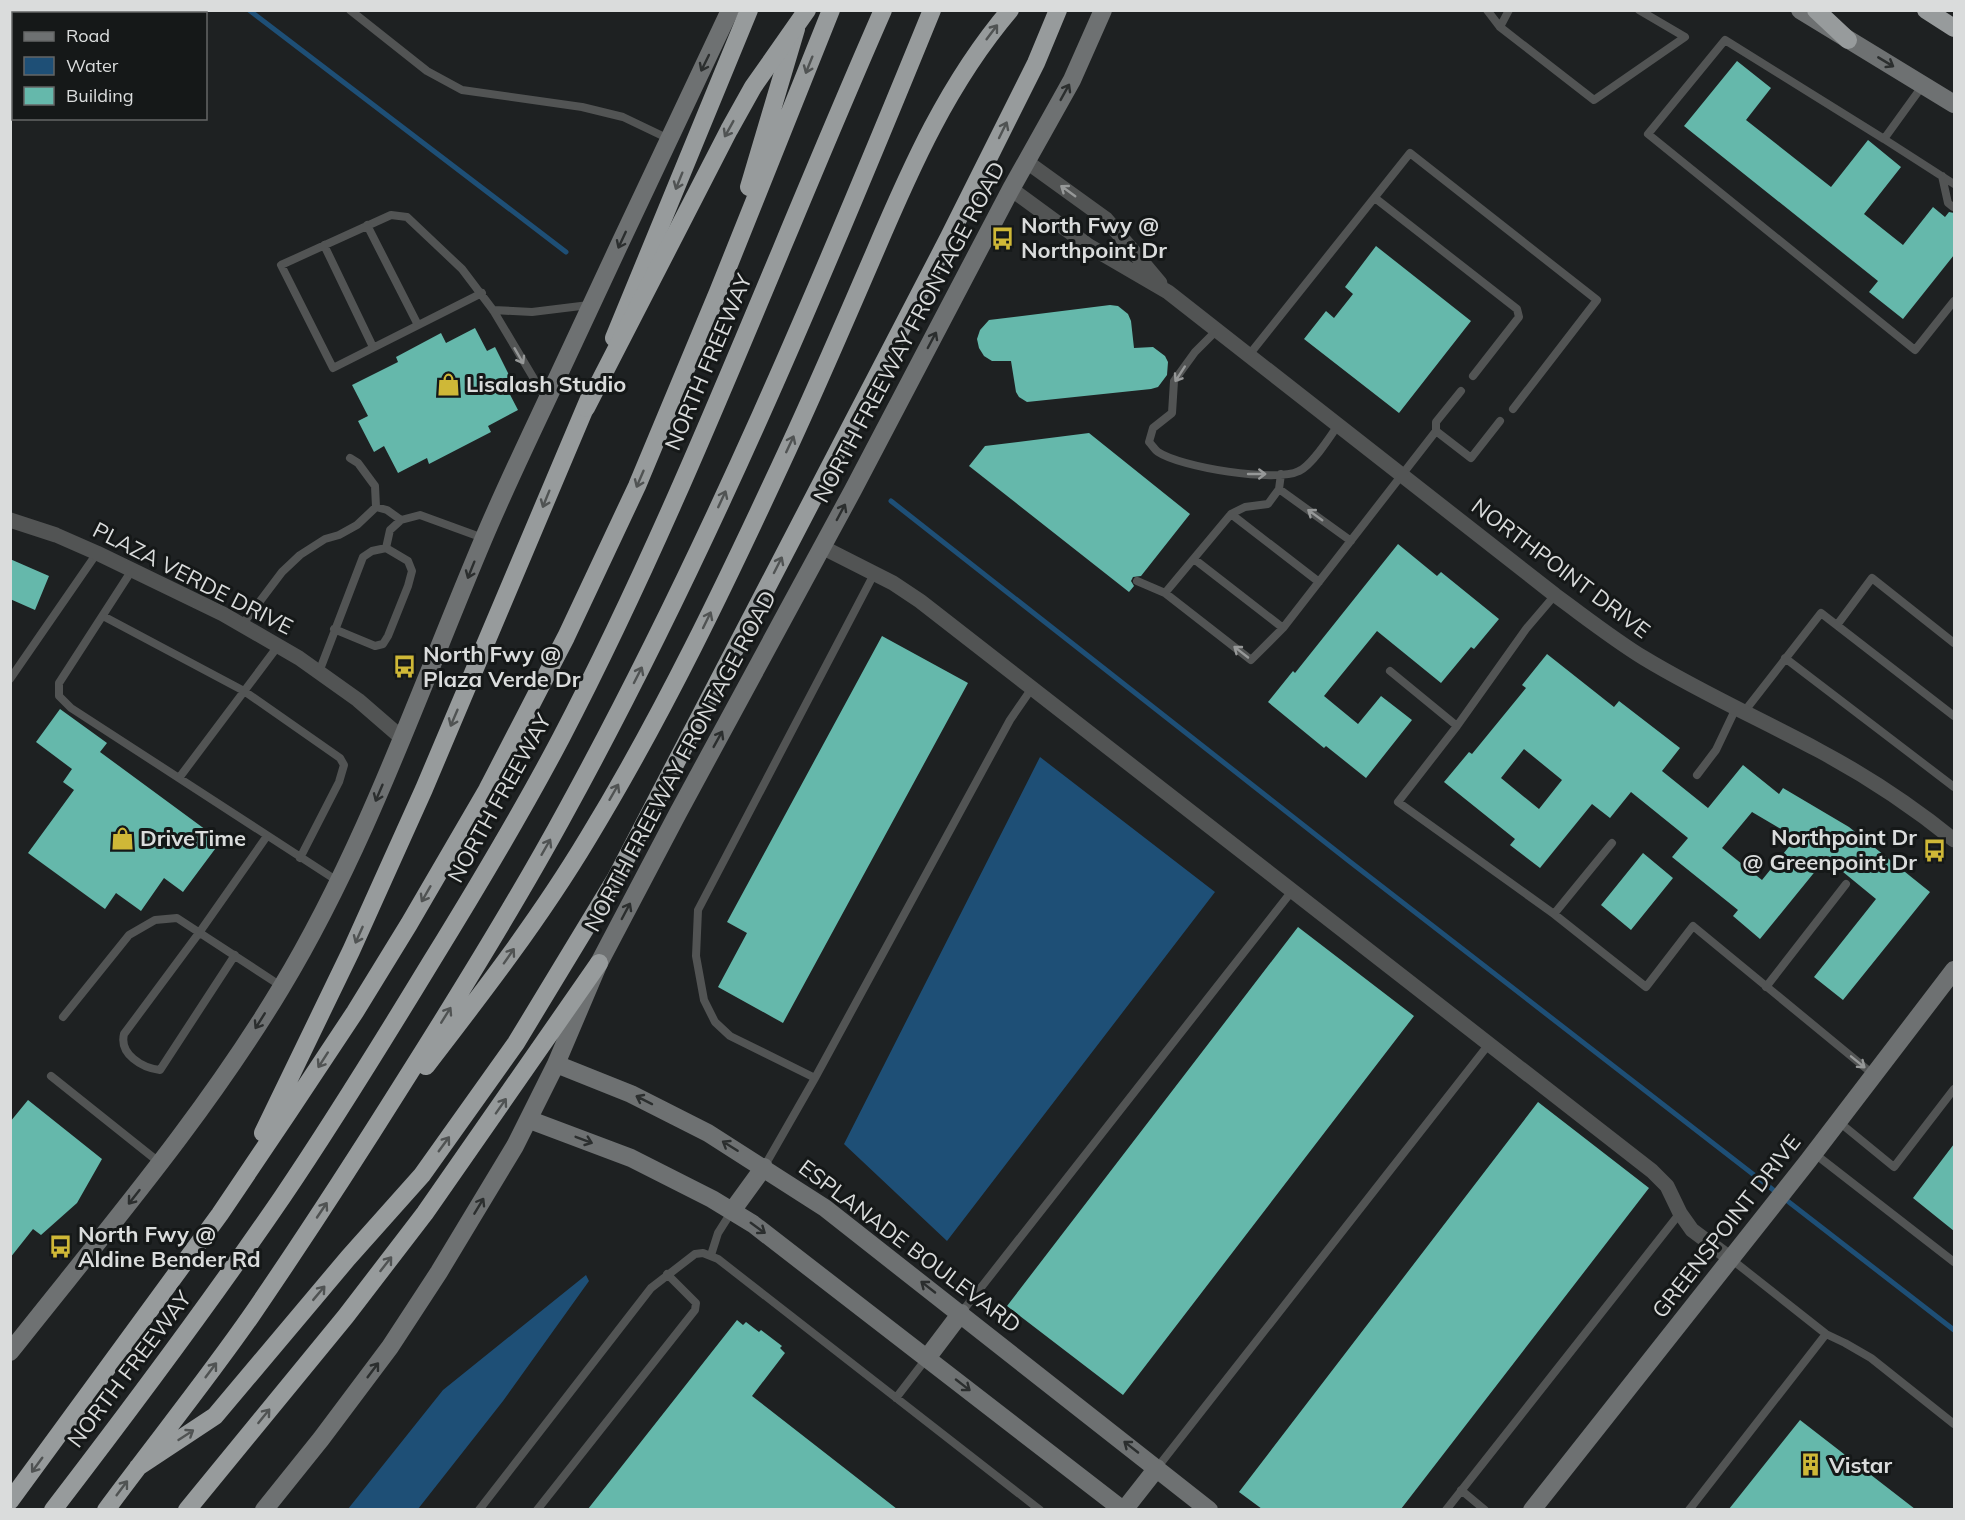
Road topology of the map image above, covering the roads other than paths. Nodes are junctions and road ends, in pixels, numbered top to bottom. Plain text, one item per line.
1 (350, 10) edge
2 (730, 10) edge
3 (749, 10) edge
4 (801, 10) edge
5 (807, 10) edge
6 (831, 10) edge
7 (883, 10) edge
8 (932, 10) edge
9 (1010, 10) edge
10 (1058, 10) edge
11 (1102, 10) edge
12 (1118, 10) edge
13 (1486, 10) edge
14 (1509, 10) edge
15 (1639, 10) edge
16 (1800, 10) edge
17 (1816, 10) edge
18 (1926, 10) edge
19 (1500, 27) junction
20 (1954, 28) edge
21 (1093, 36) junction
22 (1848, 40) junction
23 (1923, 85) junction
24 (1954, 104) edge
25 (669, 138) junction
26 (1884, 139) junction
27 (1027, 162) junction
28 (1942, 176) junction
29 (1954, 184) edge
30 (1011, 189) junction
31 (1375, 198) junction
32 (1953, 207) dead end
33 (367, 225) junction
34 (324, 246) junction
35 (718, 292) junction
36 (1168, 292) junction
37 (482, 293) junction
38 (1954, 301) edge
39 (591, 305) junction
40 (493, 310) junction
41 (418, 325) junction
42 (1218, 330) junction
43 (373, 347) junction
44 (1248, 355) junction
45 (1473, 376) dead end
46 (1461, 391) dead end
47 (546, 400) junction
48 (585, 408) junction
49 (1513, 409) dead end
50 (1500, 421) dead end
51 (1338, 425) junction
52 (1436, 431) junction
53 (350, 458) dead end
54 (1281, 474) junction
55 (1402, 475) junction
56 (1279, 489) junction
57 (376, 507) junction
58 (1231, 514) junction
59 (10, 520) edge
60 (400, 520) junction
61 (483, 538) junction
62 (1351, 541) junction
63 (822, 547) junction
64 (386, 548) junction
65 (98, 553) junction
66 (1194, 559) junction
67 (132, 570) junction
68 (874, 574) junction
69 (1137, 581) dead end
70 (1318, 582) junction
71 (1165, 593) junction
72 (1555, 595) junction
73 (103, 616) junction
74 (242, 624) junction
75 (1837, 625) junction
76 (1283, 628) junction
77 (334, 629) junction
78 (1954, 643) edge
79 (278, 646) junction
80 (1785, 658) junction
81 (1390, 671) dead end
82 (319, 672) junction
83 (10, 679) edge
84 (1032, 688) junction
85 (244, 691) junction
86 (1740, 710) junction
87 (1954, 716) edge
88 (1457, 726) junction
89 (403, 739) junction
90 (1697, 776) dead end
91 (179, 778) junction
92 (1954, 787) edge
93 (267, 836) junction
94 (1954, 840) edge
95 (1612, 843) dead end
96 (300, 858) junction
97 (339, 882) junction
98 (1846, 884) dead end
99 (1292, 891) junction
100 (1554, 914) junction
101 (199, 933) junction
102 (235, 955) junction
103 (599, 963) junction
104 (1954, 970) edge
105 (282, 986) junction
106 (1766, 987) junction
107 (63, 1017) dead end
108 (1489, 1044) junction
109 (556, 1064) junction
110 (1874, 1075) junction
111 (51, 1076) dead end
112 (815, 1078) junction
113 (1954, 1089) edge
114 (530, 1120) junction
115 (1838, 1121) junction
116 (1811, 1157) junction
117 (161, 1164) junction
118 (764, 1167) junction
119 (348, 1171) junction
120 (732, 1211) junction
121 (1680, 1213) junction
122 (220, 1214) junction
123 (711, 1255) junction
124 (1731, 1259) junction
125 (1954, 1262) edge
126 (667, 1274) junction
127 (961, 1313) junction
128 (1826, 1334) junction
129 (14, 1342) edge
130 (927, 1358) junction
131 (896, 1398) junction
132 (1954, 1424) edge
133 (138, 1467) junction
134 (1157, 1468) junction
135 (1461, 1490) junction
136 (10, 1501) edge
137 (53, 1509) edge
138 (106, 1509) edge
139 (187, 1509) edge
140 (264, 1509) edge
141 (479, 1509) edge
142 (537, 1509) edge
143 (1040, 1509) edge
144 (1123, 1509) edge
145 (1209, 1509) edge
146 (1446, 1509) edge
147 (1485, 1509) edge
148 (1532, 1509) edge
149 (1689, 1509) edge

1 - 25 lane
2 -> 25 main road
3 -> 48 highway, bridge
4 - 35 highway
5 -> 48 highway, bridge
6 -> 35 highway, NORTH FREEWAY
7 - 137 highway, NORTH FREEWAY
119 -> 8 highway
119 -> 9 highway
133 -> 10 highway
11 - 21 main road, NORTH FREEWAY FRONTAGE ROAD
12 - 21 main road
13 - 19 lane
14 - 19 lane
15 - 19 lane
16 - 22 main road
17 - 22 highway
18 - 20 highway
27 -> 21 main road, NORTH FREEWAY FRONTAGE ROAD
22 -> 23 main road
23 - 24 main road
23 - 26 lane
25 -> 39 main road
26 - 28 lane
26 - 38 lane
27 - 30 main road, NORTH FREEWAY FRONTAGE ROAD
36 -> 27 street, NORTHPOINT DRIVE
28 - 29 lane
28 - 32 lane
30 - 36 street, NORTHPOINT DRIVE
63 -> 30 main road, NORTH FREEWAY FRONTAGE ROAD
31 - 44 lane
31 - 45 lane
31 - 49 lane
33 - 34 lane
33 - 37 lane
33 - 41 lane
34 - 43 lane
34 - 43 lane
35 -> 122 highway, NORTH FREEWAY
36 - 42 street, NORTHPOINT DRIVE
37 - 40 lane
37 - 41 lane
39 - 40 lane
39 - 47 main road
40 -> 47 lane
41 - 43 lane
42 - 44 street, NORTHPOINT DRIVE
42 -> 54 lane
44 - 51 street, NORTHPOINT DRIVE
46 - 52 lane
47 - 61 main road
48 -> 122 highway
50 - 52 lane
51 - 54 lane
51 - 55 street, NORTHPOINT DRIVE
52 - 55 lane
53 - 57 lane
54 - 56 lane
55 - 62 lane
55 - 72 street, NORTHPOINT DRIVE
56 - 58 lane
62 -> 56 lane
57 - 60 lane
57 - 74 lane
58 - 66 lane
58 - 70 lane
59 - 65 street, PLAZA VERDE DRIVE
60 - 61 lane
60 - 64 lane
61 -> 89 main road
62 - 70 lane
63 - 68 street
103 -> 63 main road, NORTH FREEWAY FRONTAGE ROAD
64 - 77 lane
64 - 77 lane
65 - 67 street, PLAZA VERDE DRIVE
65 - 83 lane
66 - 71 lane
66 - 76 lane
67 - 73 lane
67 - 74 street, PLAZA VERDE DRIVE
68 - 84 street
68 - 112 lane
69 - 71 lane
70 - 76 lane
76 -> 71 lane
72 - 86 street, NORTHPOINT DRIVE
72 - 88 lane
73 - 85 lane
73 - 91 lane
74 - 79 street, PLAZA VERDE DRIVE
75 - 78 lane
75 - 80 lane
75 - 87 lane
77 - 82 lane
79 - 82 street, PLAZA VERDE DRIVE
79 - 85 lane
80 - 86 lane
80 - 92 lane
81 - 88 lane
82 - 89 street, PLAZA VERDE DRIVE
84 - 99 street
84 - 112 lane
85 - 91 lane
85 - 96 lane
86 - 90 lane
86 - 94 street, NORTHPOINT DRIVE
88 - 100 lane
89 -> 97 main road
91 - 93 lane
93 - 96 lane
93 - 101 lane
95 - 100 lane
96 - 97 lane
97 - 105 main road
98 - 106 lane
99 - 108 street
99 - 127 lane
100 - 106 lane
101 - 102 lane
101 - 102 lane
101 - 107 lane
102 - 105 lane
103 - 109 main road, NORTH FREEWAY FRONTAGE ROAD
139 -> 103 highway
104 - 110 main road, GREENSPOINT DRIVE
105 -> 117 main road
106 -> 110 lane
108 - 121 street
108 - 134 lane
109 - 114 main road, NORTH FREEWAY FRONTAGE ROAD
118 -> 109 main road, ESPLANADE BOULEVARD
110 - 115 main road, GREENSPOINT DRIVE
111 - 117 lane
112 - 118 lane
113 - 115 lane
114 -> 120 main road
140 -> 114 main road, NORTH FREEWAY FRONTAGE ROAD
115 - 116 main road, GREENSPOINT DRIVE
116 - 124 main road, GREENSPOINT DRIVE
116 - 125 lane
117 -> 129 main road
118 - 120 main road
127 -> 118 main road, ESPLANADE BOULEVARD
133 -> 119 highway
120 - 123 lane
120 -> 130 main road
121 - 124 street
121 - 135 lane
122 -> 136 highway, NORTH FREEWAY
123 - 126 lane
123 - 131 lane
124 - 128 lane
124 - 148 main road, GREENSPOINT DRIVE
126 - 141 lane
126 - 142 lane
127 - 130 main road
134 -> 127 main road, ESPLANADE BOULEVARD
128 - 132 lane
128 - 149 lane
130 - 131 lane
130 -> 144 main road
131 - 143 lane
138 -> 133 highway
134 - 144 main road
134 - 145 main road, ESPLANADE BOULEVARD
135 - 146 lane
135 - 147 lane

